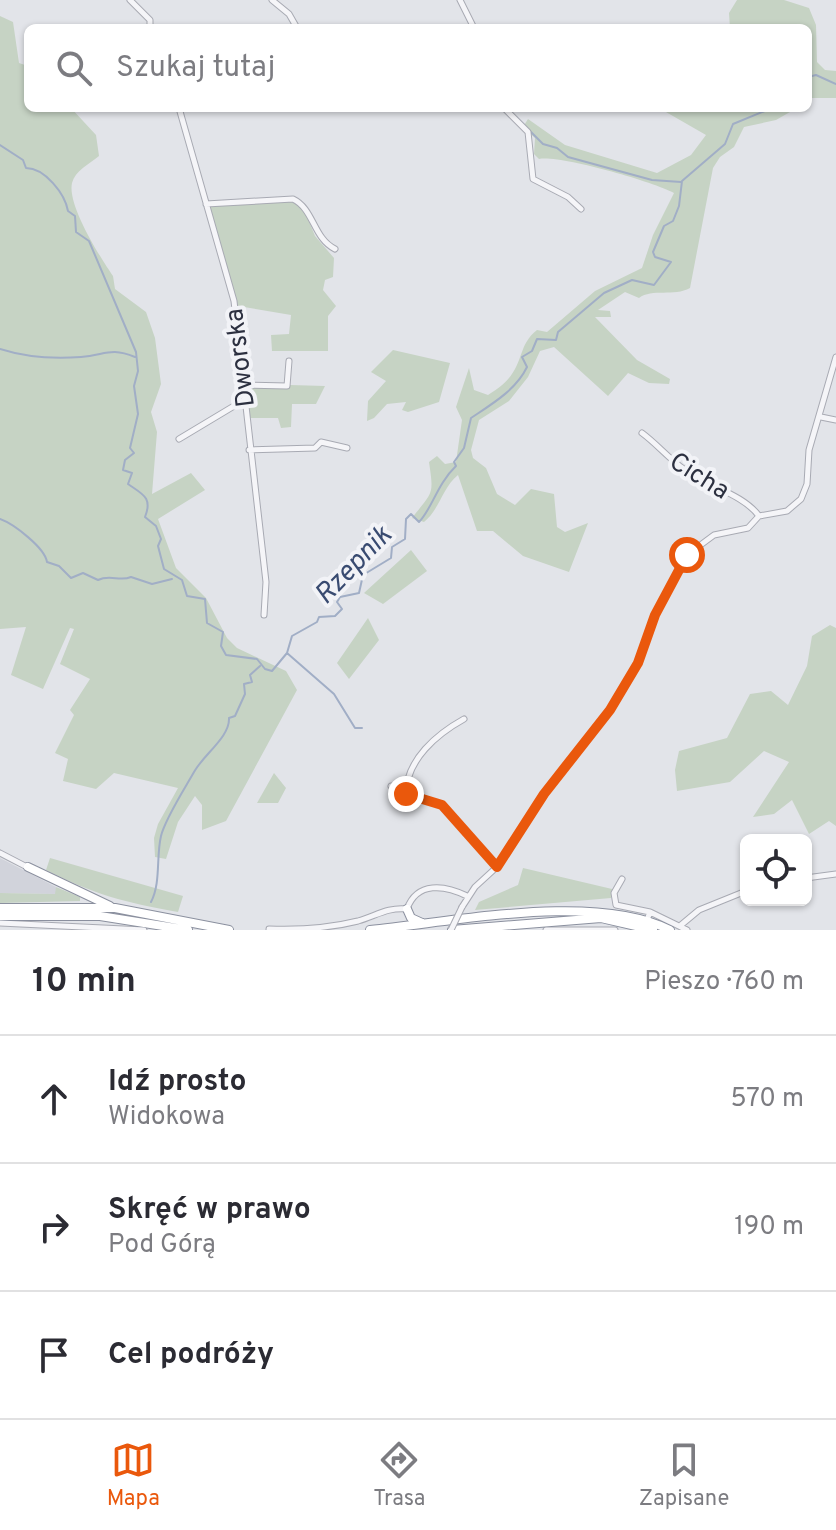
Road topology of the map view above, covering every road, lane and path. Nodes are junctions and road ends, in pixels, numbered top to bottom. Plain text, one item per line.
1 (130, 0) edge
2 (272, 0) edge
3 (460, 0) edge
4 (150, 24) edge
5 (295, 24) edge
6 (472, 24) edge
7 (180, 112) edge
8 (508, 112) edge
9 (206, 204) junction
10 (581, 209) dead end
11 (335, 249) dead end
12 (836, 357) edge
13 (289, 361) dead end
14 (243, 385) junction
15 (244, 400) junction
16 (821, 417) junction
17 (836, 420) edge
18 (642, 433) dead end
19 (179, 439) dead end
20 (347, 448) dead end
21 (249, 450) junction
22 (759, 516) junction
23 (264, 615) dead end
24 (464, 719) dead end
25 (391, 786) dead end
26 (406, 794) junction
27 (0, 853) edge
28 (28, 867) joint
29 (497, 867) junction
30 (836, 874) edge
31 (812, 877) edge
32 (622, 879) dead end
33 (82, 893) junction
34 (740, 893) edge
35 (467, 896) junction
36 (79, 907) junction
37 (0, 908) edge
38 (115, 908) junction
39 (407, 909) junction
40 (0, 916) edge
41 (648, 916) junction
42 (0, 923) edge
43 (93, 924) edge
44 (428, 924) junction
45 (681, 925) junction
46 (34, 927) edge
47 (397, 927) junction
48 (269, 929) edge
49 (144, 930) edge
50 (188, 930) edge
51 (229, 930) edge
52 (370, 930) edge
53 (452, 930) edge
54 (546, 930) edge
55 (615, 930) edge
56 (653, 930) edge
57 (670, 930) edge
58 (687, 930) edge

1 - 4 street
2 - 5 street
3 - 6 street
7 - 9 street, Dworska
8 - 10 street
9 - 11 street
9 - 14 street, Dworska
12 - 16 street
13 - 14 street
14 - 15 street, Dworska
15 - 19 street
15 - 21 street, Dworska
16 - 17 street
16 - 22 street
18 - 22 street, Cicha
20 - 21 street
21 - 23 street, Dworska
22 - 29 street
24 - 26 street
25 - 26 street
26 - 29 street
27 - 28 street
28 - 33 highway
29 - 35 street
30 - 31 street
32 - 41 street
33 - 36 highway
33 - 38 highway
34 - 45 street
35 - 39 street
35 - 53 street, bridge
36 - 37 highway
36 - 38 highway
38 - 51 highway
39 - 44 highway
39 - 47 highway
39 - 48 street
40 - 43 highway
41 - 44 highway
41 - 45 street
41 - 57 highway
42 - 46 street
43 - 46 street
43 - 49 street
43 - 50 highway
44 - 47 highway
45 - 58 street
47 - 52 highway
53 - 56 highway
54 - 55 street

